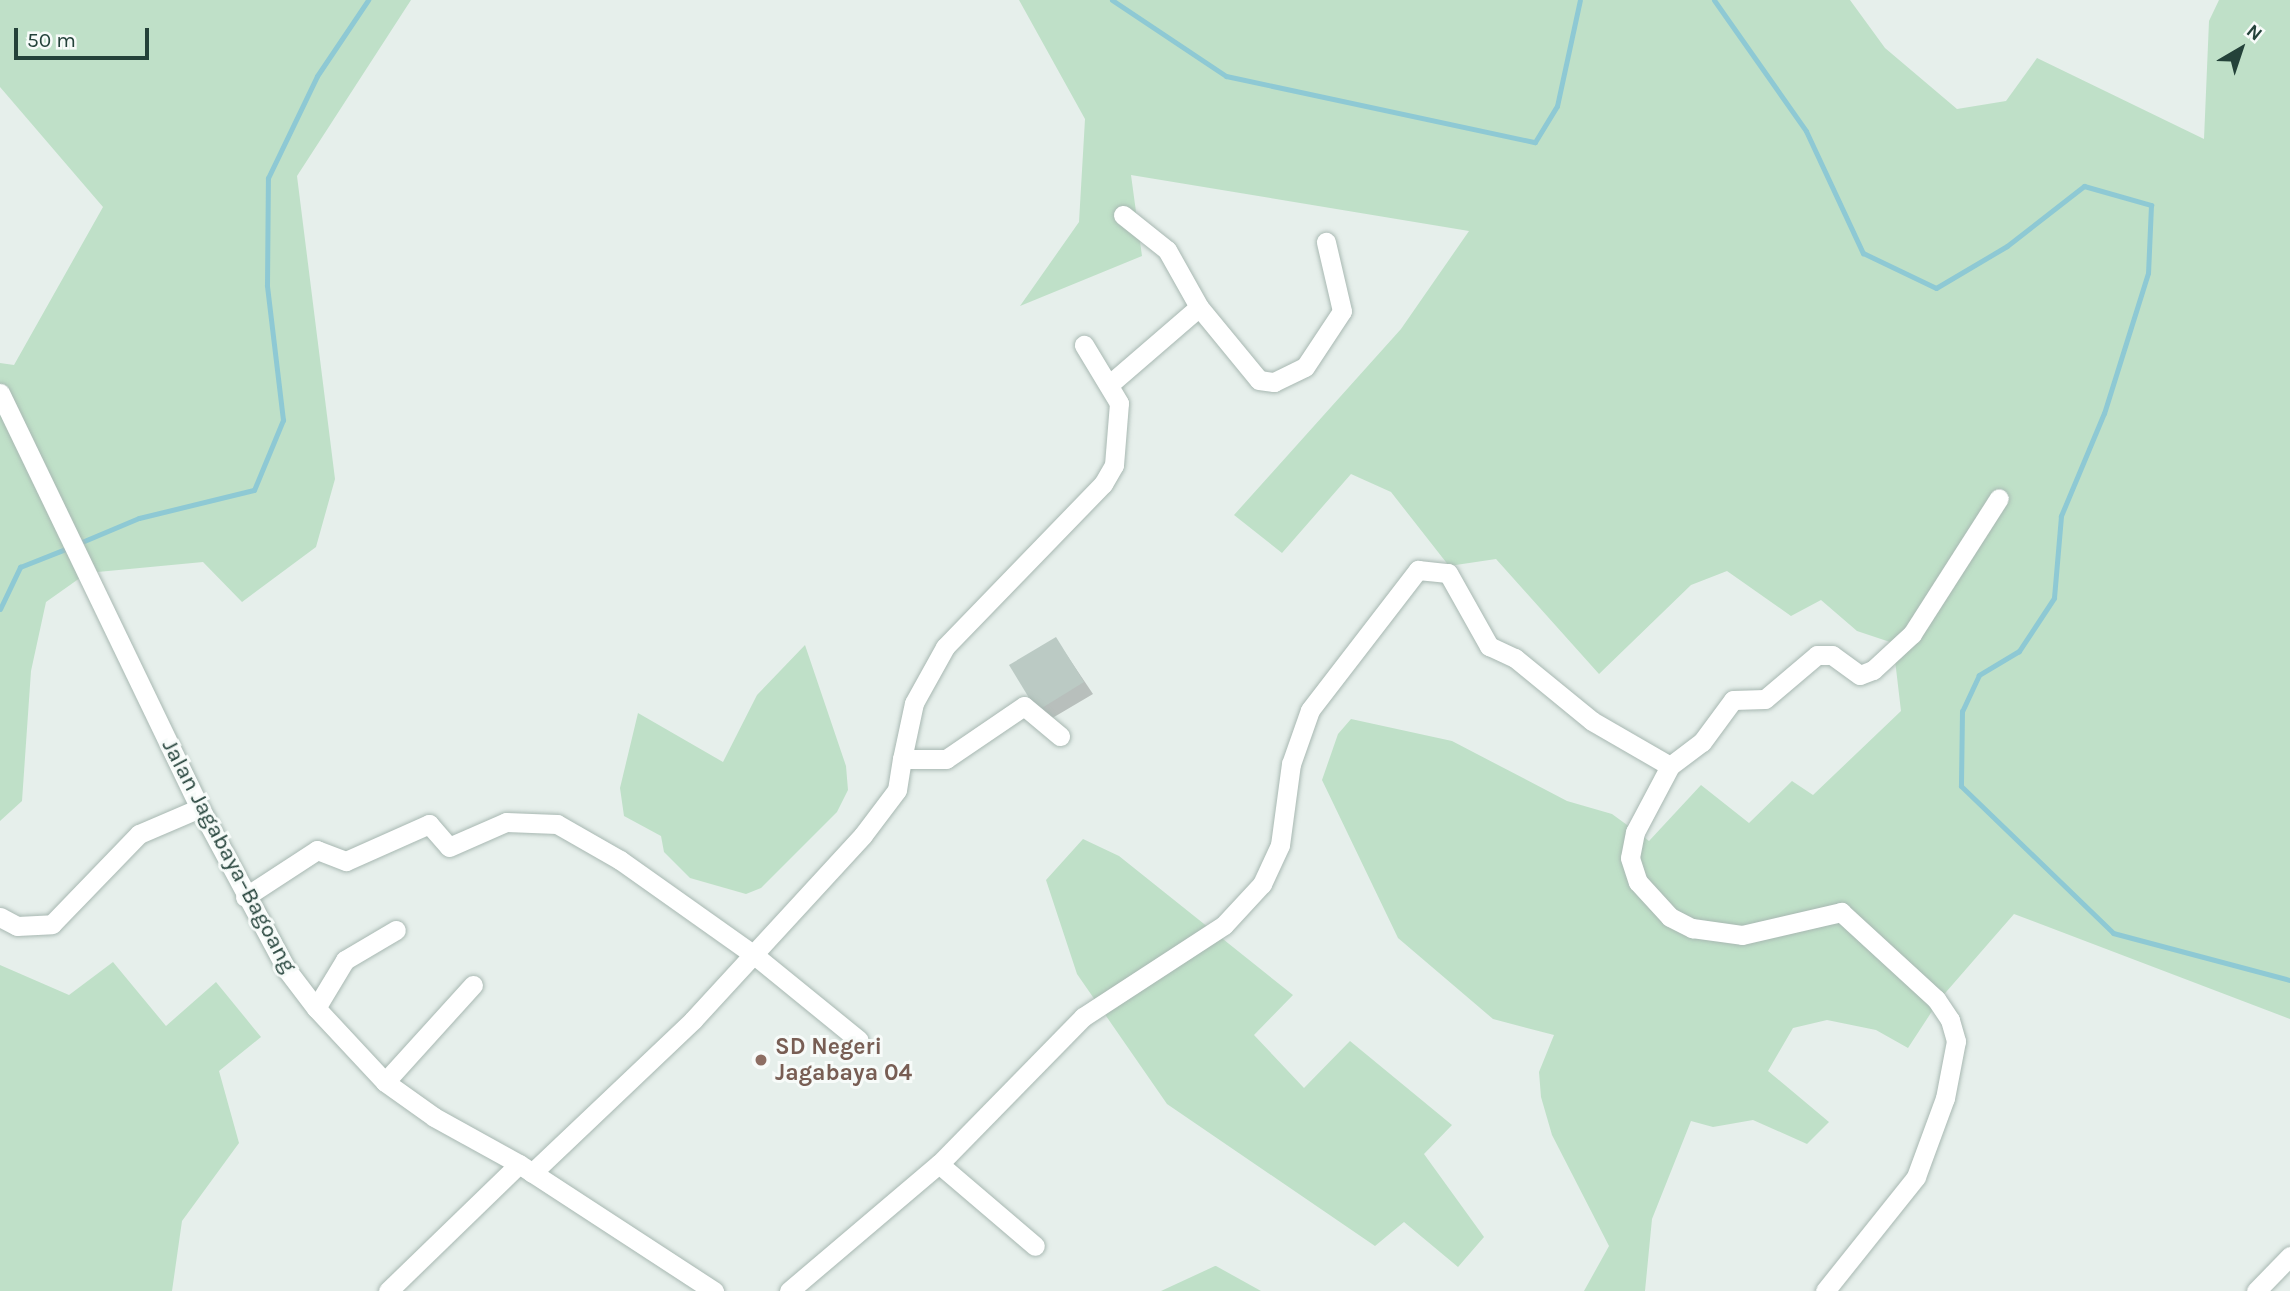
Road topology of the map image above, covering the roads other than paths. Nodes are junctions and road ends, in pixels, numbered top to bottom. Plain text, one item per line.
1 (1123, 215) dead end
2 (1326, 242) dead end
3 (1199, 307) junction
4 (1084, 345) dead end
5 (1111, 383) junction
6 (0, 393) edge
7 (1999, 498) dead end
8 (1060, 736) dead end
9 (902, 759) junction
10 (1670, 766) junction
11 (200, 808) junction
12 (246, 897) junction
13 (0, 917) edge
14 (396, 930) dead end
15 (753, 954) junction
16 (473, 985) dead end
17 (316, 1008) junction
18 (859, 1040) dead end
19 (385, 1082) junction
20 (939, 1164) junction
21 (526, 1168) junction
22 (1035, 1246) dead end
23 (2290, 1256) edge
24 (388, 1291) edge
25 (714, 1291) edge
26 (789, 1291) edge
27 (1825, 1291) edge
28 (2256, 1291) edge

1 - 3 street
2 - 3 street
3 - 5 street
4 - 5 street
5 - 9 street
6 - 11 street, Jalan Jagabaya–Bagoang
7 - 10 street
8 - 9 street
9 - 15 street
10 - 20 street
10 - 27 street
11 - 12 street, Jalan Jagabaya–Bagoang
11 - 13 street
12 - 15 street
12 - 17 street, Jalan Jagabaya–Bagoang
14 - 17 street
15 - 18 street
15 - 21 street
16 - 19 street
17 - 19 street, Jalan Jagabaya–Bagoang
19 - 21 street, Jalan Jagabaya–Bagoang
20 - 22 street
20 - 26 street
21 - 24 street
21 - 25 street, Jalan Jagabaya–Bagoang
23 - 28 street

